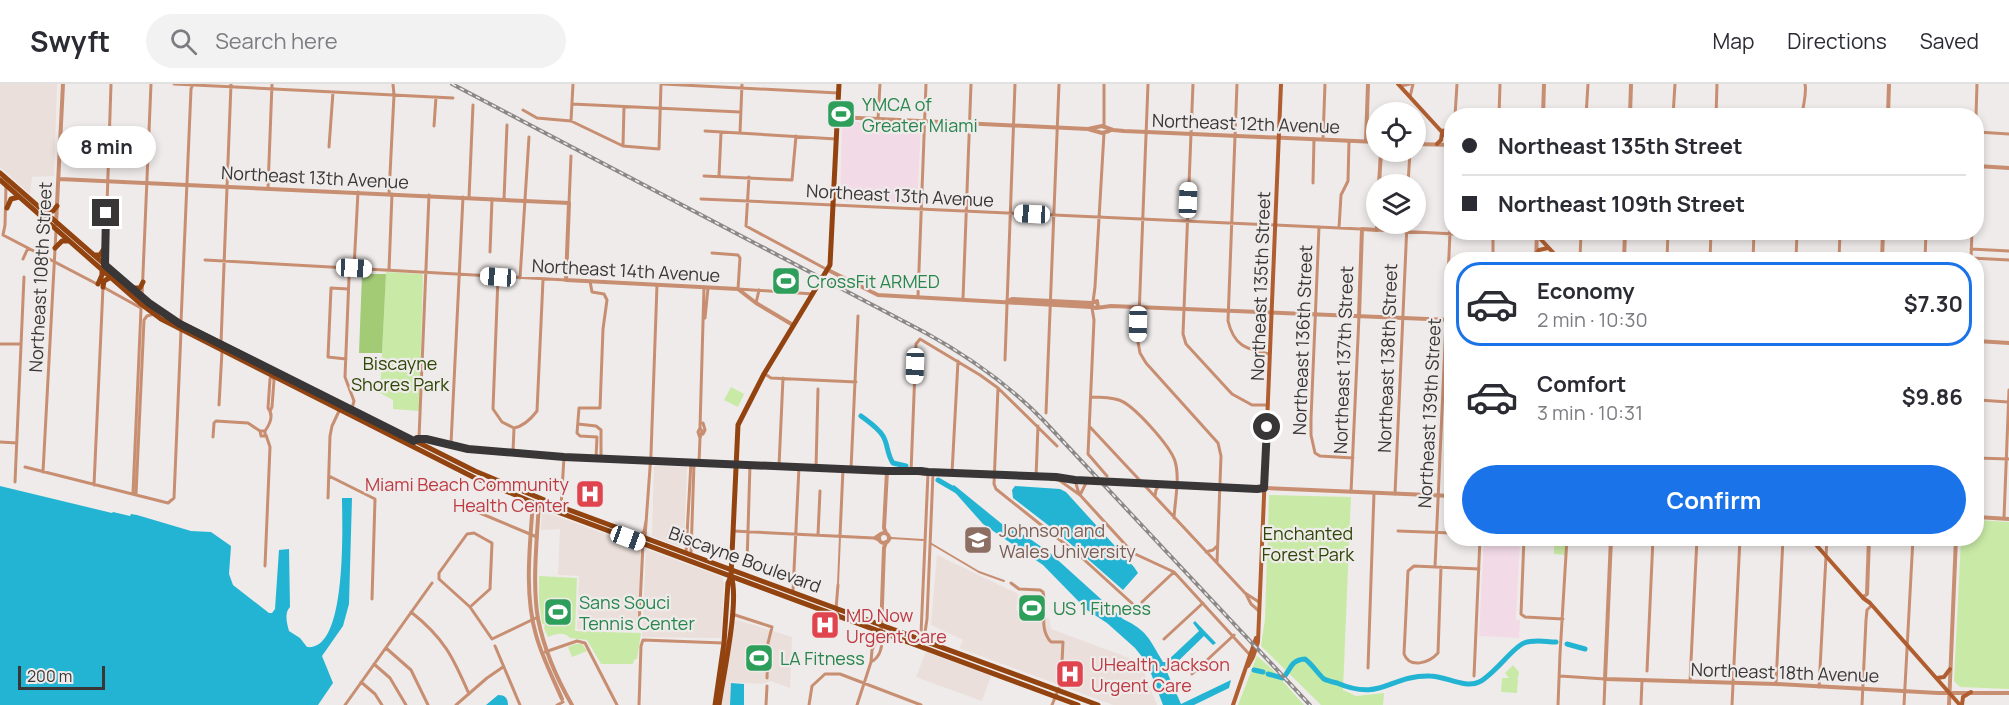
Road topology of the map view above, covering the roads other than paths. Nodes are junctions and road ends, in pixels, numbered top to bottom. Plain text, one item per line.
1 (63, 84) edge
2 (111, 84) edge
3 (151, 84) edge
4 (174, 84) edge
5 (193, 84) edge
6 (312, 84) edge
7 (393, 84) edge
8 (573, 84) edge
9 (662, 84) edge
10 (838, 84) edge
11 (880, 84) edge
12 (926, 84) edge
13 (971, 84) edge
14 (1015, 84) edge
15 (1059, 84) edge
16 (1104, 84) edge
17 (1148, 84) edge
18 (1192, 84) edge
19 (1237, 84) edge
20 (1281, 84) edge
21 (1325, 84) edge
22 (1368, 84) edge
23 (1412, 84) edge
24 (1457, 84) edge
25 (1500, 84) edge
26 (1544, 84) edge
27 (1588, 84) edge
28 (1631, 84) edge
29 (1675, 84) edge
30 (1717, 84) edge
31 (1805, 84) edge
32 (1889, 84) edge
33 (1977, 84) edge
34 (231, 85) edge
35 (1399, 85) edge
36 (272, 86) edge
37 (741, 86) edge
38 (312, 91) junction
39 (333, 92) junction
40 (838, 93) junction
41 (394, 95) junction
42 (436, 97) junction
43 (1410, 97) junction
44 (453, 98) dead end
45 (1367, 102) edge
46 (572, 104) junction
47 (473, 105) dead end
48 (624, 107) junction
49 (661, 108) junction
50 (1456, 108) edge
51 (1499, 108) edge
52 (1543, 108) edge
53 (1586, 108) edge
54 (1630, 108) edge
55 (1674, 108) edge
56 (1716, 108) edge
57 (1803, 108) edge
58 (1888, 108) edge
59 (1976, 108) edge
60 (523, 110) dead end
61 (740, 112) junction
62 (837, 117) junction
63 (878, 120) junction
64 (571, 121) junction
65 (925, 122) junction
66 (969, 124) junction
67 (507, 125) dead end
68 (434, 126) dead end
69 (1013, 126) junction
70 (1057, 128) junction
71 (1102, 130) junction
72 (705, 131) dead end
73 (1444, 131) edge
74 (1146, 132) junction
75 (1441, 132) junction
76 (1984, 132) edge
77 (720, 133) junction
78 (740, 133) junction
79 (1191, 134) junction
80 (2009, 134) edge
81 (1444, 135) edge
82 (796, 136) junction
83 (1235, 136) junction
84 (529, 137) dead end
85 (1279, 138) junction
86 (836, 139) junction
87 (1314, 140) junction
88 (1323, 140) junction
89 (1349, 141) junction
90 (1366, 141) edge
91 (1426, 144) edge
92 (1437, 144) junction
93 (1444, 144) edge
94 (623, 146) junction
95 (329, 147) dead end
96 (570, 156) dead end
97 (1984, 166) edge
98 (2009, 168) edge
99 (0, 173) edge
100 (704, 176) dead end
101 (719, 176) junction
102 (749, 177) junction
103 (3, 179) edge
104 (59, 179) junction
105 (108, 181) junction
106 (147, 182) junction
107 (1312, 183) dead end
108 (187, 184) junction
109 (6, 186) junction
110 (228, 186) junction
111 (268, 188) junction
112 (358, 192) junction
113 (391, 194) junction
114 (429, 195) junction
115 (19, 197) junction
116 (463, 197) junction
117 (469, 198) junction
118 (492, 199) junction
119 (504, 199) junction
120 (701, 199) dead end
121 (525, 201) junction
122 (747, 201) junction
123 (569, 203) junction
124 (834, 205) junction
125 (57, 206) junction
126 (7, 208) junction
127 (921, 210) junction
128 (966, 211) junction
129 (45, 213) junction
130 (1010, 213) junction
131 (1054, 216) junction
132 (1098, 218) junction
133 (1143, 219) junction
134 (1187, 222) junction
135 (1231, 224) junction
136 (56, 226) junction
137 (1276, 226) junction
138 (1318, 227) junction
139 (1339, 228) junction
140 (1362, 229) junction
141 (1366, 229) edge
142 (1426, 231) edge
143 (1444, 232) edge
144 (1406, 234) edge
145 (1542, 240) edge
146 (1972, 240) edge
147 (69, 241) junction
148 (105, 247) junction
149 (28, 248) junction
150 (55, 248) junction
151 (1549, 248) junction
152 (1971, 249) junction
153 (2009, 251) edge
154 (490, 252) dead end
155 (1538, 252) edge
156 (1553, 252) edge
157 (1971, 252) edge
158 (712, 253) dead end
159 (94, 255) junction
160 (23, 259) dead end
161 (1984, 259) edge
162 (205, 260) dead end
163 (2009, 260) edge
164 (54, 261) junction
165 (225, 261) junction
166 (60, 265) junction
167 (103, 267) junction
168 (354, 268) junction
169 (389, 270) junction
170 (828, 270) junction
171 (426, 273) junction
172 (54, 274) junction
173 (459, 275) junction
174 (111, 277) junction
175 (349, 277) dead end
176 (498, 277) junction
177 (24, 278) dead end
178 (520, 278) junction
179 (543, 279) junction
180 (566, 280) junction
181 (590, 280) junction
182 (143, 282) junction
183 (100, 285) junction
184 (657, 285) junction
185 (706, 287) junction
186 (132, 288) junction
187 (348, 289) junction
188 (738, 289) junction
189 (759, 290) junction
190 (813, 294) junction
191 (918, 296) junction
192 (963, 299) junction
193 (1007, 301) junction
194 (141, 303) junction
195 (756, 303) junction
196 (1051, 303) junction
197 (1095, 305) junction
198 (1139, 307) junction
199 (1183, 309) junction
200 (1227, 311) junction
201 (155, 314) junction
202 (1272, 314) junction
203 (1315, 315) junction
204 (858, 316) dead end
205 (1359, 316) junction
206 (1402, 318) junction
207 (1444, 320) edge
208 (794, 326) junction
209 (181, 327) junction
210 (1984, 341) edge
211 (2009, 343) edge
212 (0, 344) edge
213 (21, 344) junction
214 (222, 348) junction
215 (1270, 354) junction
216 (346, 359) junction
217 (1005, 360) dead end
218 (958, 361) junction
219 (1444, 364) edge
220 (272, 373) junction
221 (764, 374) junction
222 (783, 378) junction
223 (856, 382) junction
224 (998, 388) junction
225 (818, 389) dead end
226 (2009, 390) edge
227 (1091, 397) junction
228 (1984, 400) edge
229 (2009, 402) edge
230 (219, 405) dead end
231 (1268, 405) junction
232 (341, 408) junction
233 (352, 410) junction
234 (1046, 413) dead end
235 (703, 423) dead end
236 (578, 424) junction
237 (1038, 426) junction
238 (1090, 427) junction
239 (514, 428) junction
240 (266, 433) junction
241 (213, 437) dead end
242 (700, 438) junction
243 (417, 440) junction
244 (599, 441) junction
245 (0, 442) edge
246 (17, 443) junction
247 (405, 443) junction
248 (451, 445) junction
249 (1057, 446) dead end
250 (513, 452) junction
251 (564, 457) junction
252 (598, 458) junction
253 (1353, 458) junction
254 (1984, 458) edge
255 (2008, 459) edge
256 (649, 460) junction
257 (695, 462) junction
258 (736, 464) junction
259 (750, 465) junction
260 (779, 466) junction
261 (25, 467) dead end
262 (800, 467) junction
263 (816, 468) junction
264 (843, 469) junction
265 (851, 470) junction
266 (887, 471) junction
267 (43, 472) junction
268 (911, 472) junction
269 (931, 473) junction
270 (952, 473) junction
271 (994, 475) junction
272 (329, 476) junction
273 (1107, 476) dead end
274 (1036, 477) junction
275 (1048, 478) junction
276 (1059, 480) junction
277 (1075, 480) junction
278 (1088, 480) junction
279 (15, 482) dead end
280 (1143, 483) junction
281 (1160, 484) junction
282 (93, 485) junction
283 (1176, 485) junction
284 (1220, 487) junction
285 (1264, 488) junction
286 (1072, 489) junction
287 (820, 491) dead end
288 (1352, 492) junction
289 (1374, 493) junction
290 (134, 494) junction
291 (1395, 494) junction
292 (1080, 495) junction
293 (1438, 495) junction
294 (1444, 495) edge
295 (1155, 496) junction
296 (328, 498) dead end
297 (537, 501) junction
298 (1175, 502) junction
299 (561, 507) junction
300 (1165, 507) junction
301 (929, 508) junction
302 (475, 511) dead end
303 (1984, 517) edge
304 (1174, 518) junction
305 (2007, 518) edge
306 (647, 520) junction
307 (600, 521) junction
308 (586, 522) junction
309 (733, 531) junction
310 (1398, 531) dead end
311 (748, 532) junction
312 (883, 532) junction
313 (1437, 532) junction
314 (1444, 532) edge
315 (796, 534) junction
316 (532, 535) junction
317 (637, 535) junction
318 (818, 535) junction
319 (840, 536) junction
320 (538, 537) junction
321 (878, 540) junction
322 (889, 540) junction
323 (924, 540) junction
324 (644, 541) junction
325 (930, 543) junction
326 (1218, 544) junction
327 (1480, 546) edge
328 (1524, 546) edge
329 (1568, 546) edge
330 (1611, 546) edge
331 (1653, 546) edge
332 (1697, 546) edge
333 (1740, 546) edge
334 (1783, 546) edge
335 (1817, 546) edge
336 (1827, 546) edge
337 (1869, 546) edge
338 (1913, 546) edge
339 (1956, 546) edge
340 (884, 548) junction
341 (1206, 552) junction
342 (688, 554) junction
343 (1826, 556) junction
344 (747, 563) dead end
345 (1217, 563) junction
346 (265, 566) dead end
347 (1435, 567) junction
348 (1442, 567) junction
349 (1479, 569) junction
350 (1174, 572) junction
351 (731, 573) junction
352 (1004, 581) dead end
353 (747, 582) junction
354 (432, 583) dead end
355 (1011, 584) dead end
356 (838, 585) joint
357 (734, 590) junction
358 (792, 592) junction
359 (1245, 593) junction
360 (372, 598) dead end
361 (1863, 598) junction
362 (1142, 602) dead end
363 (1260, 602) junction
364 (1203, 603) junction
365 (1135, 606) dead end
366 (1871, 606) junction
367 (470, 607) junction
368 (727, 608) junction
369 (837, 609) junction
370 (1259, 611) junction
371 (411, 612) junction
372 (732, 615) junction
373 (839, 616) junction
374 (538, 617) junction
375 (532, 619) junction
376 (1563, 620) junction
377 (639, 625) dead end
378 (881, 628) junction
379 (1257, 634) junction
380 (1234, 635) junction
381 (1164, 639) dead end
382 (923, 641) junction
383 (908, 642) junction
384 (724, 643) junction
385 (1242, 645) junction
386 (495, 646) dead end
387 (938, 646) junction
388 (1908, 647) junction
389 (386, 648) junction
390 (925, 648) junction
391 (1252, 650) junction
392 (544, 652) junction
393 (1251, 656) junction
394 (871, 662) junction
395 (374, 664) junction
396 (1248, 666) junction
397 (504, 667) junction
398 (1368, 668) dead end
399 (1950, 669) junction
400 (1647, 671) dead end
401 (1192, 674) dead end
402 (1474, 676) dead end
403 (1560, 676) junction
404 (721, 678) junction
405 (767, 678) dead end
406 (1936, 678) junction
407 (1605, 679) junction
408 (1642, 681) junction
409 (361, 682) junction
410 (1690, 682) junction
411 (864, 683) junction
412 (1733, 683) junction
413 (1776, 684) junction
414 (767, 686) dead end
415 (1819, 687) junction
416 (1863, 689) junction
417 (1904, 691) junction
418 (1971, 692) junction
419 (1057, 693) junction
420 (1949, 693) junction
421 (2009, 693) edge
422 (469, 694) junction
423 (566, 702) edge
424 (345, 705) edge
425 (382, 705) edge
426 (406, 705) edge
427 (428, 705) edge
428 (456, 705) edge
429 (520, 705) edge
430 (557, 705) edge
431 (617, 705) edge
432 (639, 705) edge
433 (717, 705) edge
434 (766, 705) edge
435 (809, 705) edge
436 (857, 705) edge
437 (921, 705) edge
438 (1052, 705) edge
439 (1078, 705) edge
440 (1098, 705) edge
441 (1233, 705) edge
442 (1558, 705) edge
443 (1604, 705) edge
444 (1641, 705) edge
445 (1732, 705) edge
446 (1862, 705) edge
447 (1904, 705) edge
448 (1949, 705) edge
449 (1961, 705) edge

1 - 104 street, Northeast 108th Street
2 - 105 street
3 - 106 street
4 - 5 street
5 - 34 street
5 - 108 street
6 - 38 street
7 - 41 street
8 - 46 street
9 - 37 street
9 - 49 street
10 - 40 main road
11 - 63 street
12 - 65 street
13 - 66 street
14 - 69 street
15 - 70 street
16 - 71 street
17 - 74 street
18 - 79 street
19 - 83 street
20 - 85 main road, Northeast 135th Street
21 - 88 street
22 - 45 street
23 - 35 street
23 - 43 street
24 - 50 street
25 - 51 street
26 - 52 street
27 - 53 street
28 - 54 street
29 - 55 street
30 - 56 street
31 - 57 street
32 - 58 street
33 - 59 street
34 - 36 street
34 - 110 street
35 - 43 main road
36 - 38 street
36 - 111 street
37 - 40 street
37 - 61 street
38 - 39 street
39 - 41 street
39 - 95 street
40 - 62 main road
41 - 42 street
41 - 113 street
42 - 44 street
42 - 68 street
43 - 75 main road
46 - 48 street
46 - 64 street
47 - 117 street
48 - 49 street
48 - 94 street
49 - 61 street
49 - 94 street
60 - 64 street
61 - 78 street
62 - 63 street, Northeast 12th Avenue
62 - 86 main road
63 - 65 street, Northeast 12th Avenue
64 - 94 street
65 - 66 street, Northeast 12th Avenue
65 - 127 street
66 - 69 street, Northeast 12th Avenue
66 - 128 street
67 - 119 street
69 - 70 street, Northeast 12th Avenue
69 - 130 street
70 - 71 street, Northeast 12th Avenue
70 - 131 street
71 - 74 street, Northeast 12th Avenue
71 - 132 street
72 - 77 street
73 - 75 main road
74 - 79 street, Northeast 12th Avenue
74 - 133 street
75 - 81 main road
75 - 92 main road
76 - 80 street
77 - 78 street
77 - 101 street
78 - 82 street
79 - 83 street, Northeast 12th Avenue
79 - 134 street
82 - 86 street
82 - 102 street
83 - 85 street, Northeast 12th Avenue
83 - 135 street
84 - 121 street
85 - 87 street, Northeast 12th Avenue
85 - 137 main road, Northeast 135th Street
86 - 124 main road
87 - 88 street, Northeast 12th Avenue
87 - 107 street
88 - 89 street, Northeast 12th Avenue
89 - 90 street, Northeast 12th Avenue
89 - 139 street
91 - 92 street
92 - 93 street
96 - 123 street
97 - 98 street
99 - 103 main road, Biscayne Boulevard
100 - 101 street
101 - 102 street
102 - 122 street
103 - 109 main road, Biscayne Boulevard
103 - 129 main road, Biscayne Boulevard
104 - 105 street, Northeast 13th Avenue
104 - 125 street, Northeast 108th Street
105 - 106 street, Northeast 13th Avenue
105 - 148 street
106 - 108 street, Northeast 13th Avenue
106 - 182 street
108 - 110 street, Northeast 13th Avenue
108 - 209 street
109 - 115 main road, Biscayne Boulevard
109 - 126 street
110 - 111 street, Northeast 13th Avenue
110 - 165 street
111 - 112 street, Northeast 13th Avenue
112 - 113 street, Northeast 13th Avenue
112 - 168 street
113 - 114 street, Northeast 13th Avenue
113 - 169 street
114 - 116 street, Northeast 13th Avenue
114 - 171 street
115 - 126 main road
115 - 136 main road, Biscayne Boulevard
116 - 117 street, Northeast 13th Avenue
116 - 173 street
117 - 118 street, Northeast 13th Avenue
118 - 119 street, Northeast 13th Avenue
118 - 154 street
119 - 121 street, Northeast 13th Avenue
120 - 122 street, Northeast 13th Avenue
121 - 123 street, Northeast 13th Avenue
121 - 178 street
122 - 124 street, Northeast 13th Avenue
122 - 170 street
123 - 180 street
124 - 127 street, Northeast 13th Avenue
124 - 170 main road
125 - 129 main road
125 - 136 street, Northeast 108th Street
126 - 149 street
127 - 128 street, Northeast 13th Avenue
127 - 191 street
128 - 130 street, Northeast 13th Avenue
128 - 192 street
129 - 136 main road, Biscayne Boulevard
130 - 131 street, Northeast 13th Avenue
130 - 193 street
131 - 132 street, Northeast 13th Avenue
131 - 196 street
132 - 133 street, Northeast 13th Avenue
132 - 197 street
133 - 134 street, Northeast 13th Avenue
133 - 198 street
134 - 135 street, Northeast 13th Avenue
134 - 199 street
135 - 137 street, Northeast 13th Avenue
135 - 200 street
136 - 147 main road, Biscayne Boulevard
136 - 150 street, Northeast 108th Street
136 - 159 main road, Biscayne Boulevard
137 - 138 street, Northeast 13th Avenue
137 - 202 main road, Northeast 135th Street
138 - 139 street, Northeast 13th Avenue
138 - 203 street, Northeast 136th Street
139 - 140 street, Northeast 13th Avenue
140 - 141 street, Northeast 13th Avenue
140 - 205 street, Northeast 137th Street
142 - 143 street, Northeast 13th Avenue
144 - 206 street, Northeast 138th Street
145 - 151 main road
146 - 152 street
147 - 150 main road
147 - 167 main road, Biscayne Boulevard
148 - 159 main road
148 - 167 street
149 - 160 street
149 - 164 street
150 - 164 street, Northeast 108th Street
151 - 155 main road
151 - 156 main road
152 - 153 street
152 - 157 street
158 - 188 street
159 - 167 main road, Biscayne Boulevard
161 - 163 street
162 - 165 street, Northeast 14th Avenue
164 - 166 street
164 - 172 street, Northeast 108th Street
165 - 168 street, Northeast 14th Avenue
165 - 214 street
166 - 172 street
166 - 183 street
167 - 174 main road, Biscayne Boulevard
167 - 183 main road
167 - 186 main road, Biscayne Boulevard
168 - 169 street, Northeast 14th Avenue
169 - 171 street, Northeast 14th Avenue
170 - 190 main road
170 - 191 street
171 - 173 street, Northeast 14th Avenue
171 - 243 street
172 - 267 street, Northeast 108th Street
173 - 176 street, Northeast 14th Avenue
173 - 248 street
174 - 183 main road
174 - 194 main road, Biscayne Boulevard
175 - 187 street
176 - 178 street, Northeast 14th Avenue
176 - 239 street
177 - 213 street
178 - 179 street, Northeast 14th Avenue
179 - 180 street, Northeast 14th Avenue
179 - 239 street
180 - 181 street, Northeast 14th Avenue
181 - 184 street, Northeast 14th Avenue
181 - 236 street
182 - 186 main road
182 - 194 street
183 - 194 street
183 - 282 street
184 - 185 street, Northeast 14th Avenue
184 - 256 street
185 - 188 street, Northeast 14th Avenue
185 - 242 street
186 - 194 main road, Biscayne Boulevard
187 - 216 street
187 - 216 street
188 - 189 street, Northeast 14th Avenue
188 - 195 street
189 - 190 street, Northeast 14th Avenue
189 - 195 street
190 - 208 main road
191 - 192 street
192 - 193 street
193 - 196 street
193 - 217 street
194 - 201 main road, Biscayne Boulevard
194 - 209 main road, Biscayne Boulevard
194 - 290 street
195 - 208 street
196 - 197 street
196 - 234 street
197 - 198 street
197 - 227 street
198 - 199 street
198 - 284 street
199 - 200 street
199 - 231 street
200 - 202 street
200 - 215 street
201 - 209 main road, Biscayne Boulevard
201 - 290 street
202 - 203 street
202 - 215 main road, Northeast 135th Street
203 - 205 street
203 - 253 street, Northeast 136th Street
204 - 223 street
205 - 206 street
205 - 253 street, Northeast 137th Street
206 - 207 street
206 - 291 street, Northeast 138th Street
208 - 221 main road
209 - 214 main road, Biscayne Boulevard
209 - 290 street
210 - 211 street
212 - 213 street
213 - 246 street
214 - 220 main road, Biscayne Boulevard
214 - 230 street
215 - 231 main road, Northeast 135th Street
216 - 233 street
218 - 224 street
218 - 268 street
218 - 270 street
219 - 293 street, Northeast 139th Street
220 - 232 main road, Biscayne Boulevard
220 - 240 street
221 - 222 street
221 - 258 main road
222 - 223 street
222 - 260 street
223 - 265 street
224 - 237 street
224 - 271 street
225 - 263 street
226 - 229 street
227 - 238 street
227 - 283 street
228 - 229 street
229 - 255 street
231 - 285 main road, Northeast 135th Street
232 - 233 main road, Biscayne Boulevard
232 - 247 main road, Biscayne Boulevard
232 - 272 street
233 - 243 main road, Biscayne Boulevard
235 - 242 street
236 - 244 street
236 - 244 street
237 - 249 street
237 - 274 street
238 - 273 street
238 - 280 street
239 - 250 street
240 - 241 street
240 - 346 street
242 - 257 street
243 - 247 main road
243 - 248 street
243 - 297 main road, Biscayne Boulevard
244 - 252 street
245 - 246 street
246 - 279 street
247 - 297 main road, Biscayne Boulevard
248 - 250 street
250 - 251 street
251 - 252 street
251 - 299 street
252 - 256 street
253 - 288 street, Northeast 137th Street
254 - 255 street
255 - 305 street
256 - 257 street
256 - 306 street
257 - 258 street
257 - 342 street
258 - 259 street
258 - 309 main road
259 - 260 street
259 - 311 street
260 - 262 street
261 - 267 street
262 - 263 street
262 - 315 street
263 - 264 street
264 - 265 street
264 - 319 street
265 - 266 street
266 - 268 street
266 - 312 street
267 - 282 street
268 - 269 street
269 - 270 street
269 - 301 street
270 - 271 street
271 - 274 street
271 - 365 street
272 - 296 street
272 - 360 street
274 - 275 street
275 - 276 street
275 - 277 street
276 - 277 street
276 - 286 street
277 - 278 street
277 - 286 street
277 - 292 street
278 - 280 street
278 - 292 street
280 - 281 street
280 - 295 street
281 - 283 street
281 - 295 street
282 - 290 street
283 - 284 street
283 - 298 street
284 - 285 street
284 - 326 street
285 - 288 street
285 - 363 main road, Northeast 135th Street
286 - 292 street
287 - 318 street
288 - 289 street
289 - 291 street
289 - 398 street
291 - 293 street
292 - 350 street
293 - 294 street
293 - 313 street, Northeast 139th Street
295 - 300 street
297 - 299 main road, Biscayne Boulevard
297 - 308 main road, Biscayne Boulevard
297 - 316 street
297 - 320 street
298 - 300 street
298 - 304 street
299 - 307 main road, Biscayne Boulevard
300 - 304 street
301 - 323 street
301 - 325 street
302 - 316 street
303 - 305 street
304 - 341 street
306 - 317 street
306 - 324 street
307 - 308 main road
307 - 317 main road, Biscayne Boulevard
308 - 324 main road, Biscayne Boulevard
309 - 311 street
309 - 351 main road
310 - 313 street
311 - 315 street
311 - 344 street
312 - 321 street
312 - 322 street
313 - 314 street
313 - 347 street, Northeast 139th Street
315 - 318 street
315 - 358 street
316 - 320 street
316 - 375 street
317 - 324 main road, Biscayne Boulevard
318 - 319 street
319 - 321 street
319 - 356 street
320 - 374 street
321 - 322 street
321 - 340 street
322 - 323 street
322 - 340 street
323 - 325 street
323 - 382 street
324 - 342 main road, Biscayne Boulevard
324 - 351 main road, Biscayne Boulevard
324 - 377 street
325 - 352 street
325 - 382 street
326 - 341 street
326 - 345 street
327 - 349 street
328 - 376 street
329 - 376 street
330 - 407 street
331 - 400 street
332 - 410 street
333 - 412 street
334 - 413 street
335 - 343 main road
336 - 343 street
337 - 361 street
338 - 388 street
339 - 399 street
340 - 378 street
341 - 345 street
342 - 351 main road, Biscayne Boulevard
343 - 361 main road
343 - 415 street
345 - 359 street
347 - 348 street
347 - 348 street
348 - 349 street
349 - 402 street
350 - 362 street
350 - 364 street
351 - 353 main road, Biscayne Boulevard
351 - 357 main road
351 - 358 main road, Biscayne Boulevard
351 - 368 main road
353 - 357 main road
353 - 373 main road, Biscayne Boulevard
354 - 371 street
355 - 419 street
356 - 369 street
357 - 372 main road
358 - 369 main road, Biscayne Boulevard
359 - 363 street
359 - 370 street
361 - 366 main road
363 - 370 main road, Northeast 135th Street
364 - 380 street
364 - 381 street
366 - 388 main road
366 - 416 street
367 - 367 street
367 - 375 street
368 - 372 main road
368 - 384 main road
369 - 373 street
369 - 378 main road, Biscayne Boulevard
370 - 379 main road, Northeast 135th Street
371 - 389 street
371 - 422 street
372 - 404 main road
372 - 405 street
373 - 378 main road, Biscayne Boulevard
374 - 375 street
374 - 392 street
375 - 392 street
376 - 403 street
378 - 382 main road, Biscayne Boulevard
378 - 383 main road, Biscayne Boulevard
378 - 394 street
378 - 394 street
379 - 391 main road, Northeast 135th Street
379 - 396 main road, Northeast 135th Street
380 - 385 street
380 - 401 street
382 - 383 main road
382 - 387 main road, Biscayne Boulevard
383 - 390 main road, Biscayne Boulevard
384 - 404 main road
384 - 432 street
385 - 391 street
385 - 393 street
386 - 397 street
387 - 390 main road
387 - 419 main road, Biscayne Boulevard
388 - 406 main road
388 - 417 street
389 - 395 street
389 - 427 street
390 - 419 main road, Biscayne Boulevard
391 - 393 main road, Northeast 135th Street
392 - 423 street
392 - 431 street
393 - 396 main road, Northeast 135th Street
394 - 411 street
395 - 409 street
395 - 426 street
396 - 441 main road, Northeast 135th Street
397 - 422 street
397 - 429 street
399 - 406 main road
399 - 420 street
403 - 407 street, Northeast 18th Avenue
403 - 442 street
404 - 433 main road
406 - 420 main road
407 - 408 street, Northeast 18th Avenue
407 - 443 street
408 - 410 street, Northeast 18th Avenue
408 - 444 street
409 - 424 street
409 - 425 street
410 - 412 street, Northeast 18th Avenue
411 - 435 street
411 - 436 street
411 - 437 street
412 - 413 street, Northeast 18th Avenue
412 - 445 street
413 - 415 street, Northeast 18th Avenue
414 - 434 street
415 - 416 street, Northeast 18th Avenue
416 - 417 street, Northeast 18th Avenue
416 - 446 street
417 - 420 street, Northeast 18th Avenue
417 - 447 street
418 - 420 street, Northeast 18th Avenue
418 - 421 street, Northeast 18th Avenue
418 - 449 main road
419 - 438 street
419 - 439 main road, Biscayne Boulevard
419 - 440 main road, Biscayne Boulevard
420 - 448 street
420 - 449 main road
422 - 428 street
423 - 430 street

